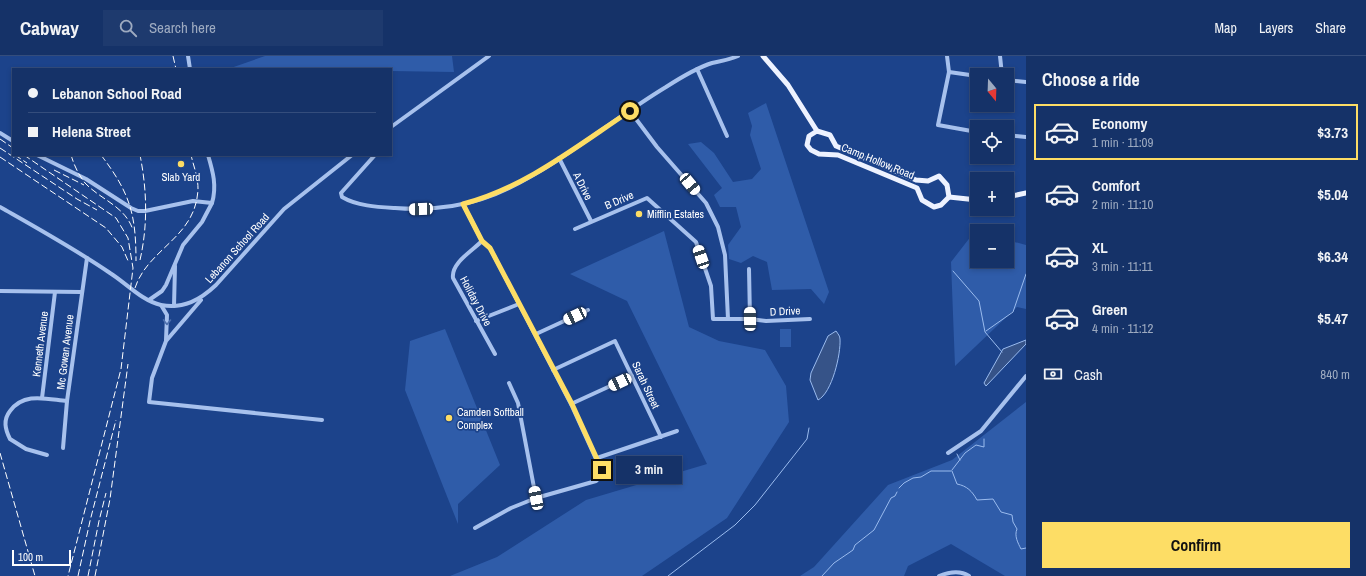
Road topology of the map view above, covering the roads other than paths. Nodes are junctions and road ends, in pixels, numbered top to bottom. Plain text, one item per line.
1 (188, 56) edge
2 (489, 56) edge
3 (738, 56) edge
4 (763, 56) edge
5 (947, 56) edge
6 (1000, 56) edge
7 (190, 68) edge
8 (1001, 68) edge
9 (697, 69) junction
10 (949, 72) junction
11 (970, 75) edge
12 (1014, 81) edge
13 (1026, 82) edge
14 (630, 111) junction
15 (392, 126) edge
16 (817, 130) junction
17 (970, 131) edge
18 (0, 133) edge
19 (727, 136) dead end
20 (1014, 136) edge
21 (1026, 137) edge
22 (12, 140) edge
23 (39, 156) edge
24 (208, 156) edge
25 (351, 156) edge
26 (373, 156) edge
27 (559, 158) junction
28 (1026, 193) edge
29 (1014, 196) edge
30 (949, 197) junction
31 (970, 199) edge
32 (212, 203) junction
33 (463, 204) junction
34 (0, 208) edge
35 (591, 221) junction
36 (575, 229) dead end
37 (482, 241) junction
38 (86, 258) junction
39 (175, 262) junction
40 (749, 269) dead end
41 (0, 291) edge
42 (55, 292) junction
43 (81, 292) junction
44 (204, 296) junction
45 (149, 300) junction
46 (519, 304) junction
47 (161, 305) junction
48 (174, 306) junction
49 (588, 310) dead end
50 (713, 319) joint
51 (728, 319) junction
52 (750, 319) junction
53 (810, 319) dead end
54 (476, 321) junction
55 (536, 334) junction
56 (166, 341) junction
57 (495, 354) dead end
58 (554, 370) junction
59 (632, 376) junction
60 (1026, 376) edge
61 (509, 383) dead end
62 (42, 398) junction
63 (67, 401) junction
64 (572, 404) junction
65 (322, 420) dead end
66 (677, 431) dead end
67 (661, 437) junction
68 (64, 448) dead end
69 (948, 453) dead end
70 (47, 455) dead end
71 (597, 458) junction
72 (536, 498) junction
73 (475, 528) dead end
74 (939, 576) edge
75 (969, 576) edge

1 - 7 street
2 - 15 street
3 - 9 street
4 - 16 main road, Camp Hollow Road
5 - 10 street
6 - 8 street
9 - 14 street
9 - 19 street
10 - 11 street
10 - 17 street
12 - 13 street
14 - 27 street
14 - 51 street
16 - 30 main road, Camp Hollow Road
16 - 30 main road, Camp Hollow Road
18 - 22 street
20 - 21 street
23 - 32 street
24 - 32 street
25 - 44 street, Lebanon School Road
26 - 33 street
27 - 33 street
27 - 35 street, A Drive
28 - 29 main road
30 - 31 main road
32 - 39 street
33 - 37 street
34 - 38 street, Lebanon School Road
35 - 36 street, B Drive
35 - 50 street, B Drive
37 - 46 street
37 - 54 street, Holiday Drive
38 - 43 street, Mc Gowan Avenue
38 - 45 street, Lebanon School Road
39 - 45 street
39 - 48 street
40 - 52 street
41 - 42 street
42 - 43 street
42 - 62 street, Kenneth Avenue
43 - 63 street, Mc Gowan Avenue
44 - 48 street, Lebanon School Road
44 - 56 street
45 - 47 street, Lebanon School Road
46 - 54 street
46 - 55 street
47 - 48 street, Lebanon School Road
47 -> 56 street
49 - 55 street
50 - 51 street, D Drive
51 - 52 street, D Drive
52 - 53 street, D Drive
54 - 57 street, Holiday Drive
55 - 58 street
56 - 65 street
58 - 59 street, Sarah Street
58 - 64 street
59 - 64 street
59 - 67 street, Sarah Street
60 - 69 street
61 - 72 street
62 - 63 street
62 - 70 street
63 - 68 street, Mc Gowan Avenue
64 - 71 street
66 - 67 street
67 - 71 street
71 - 72 street
72 - 73 street
74 - 75 street

